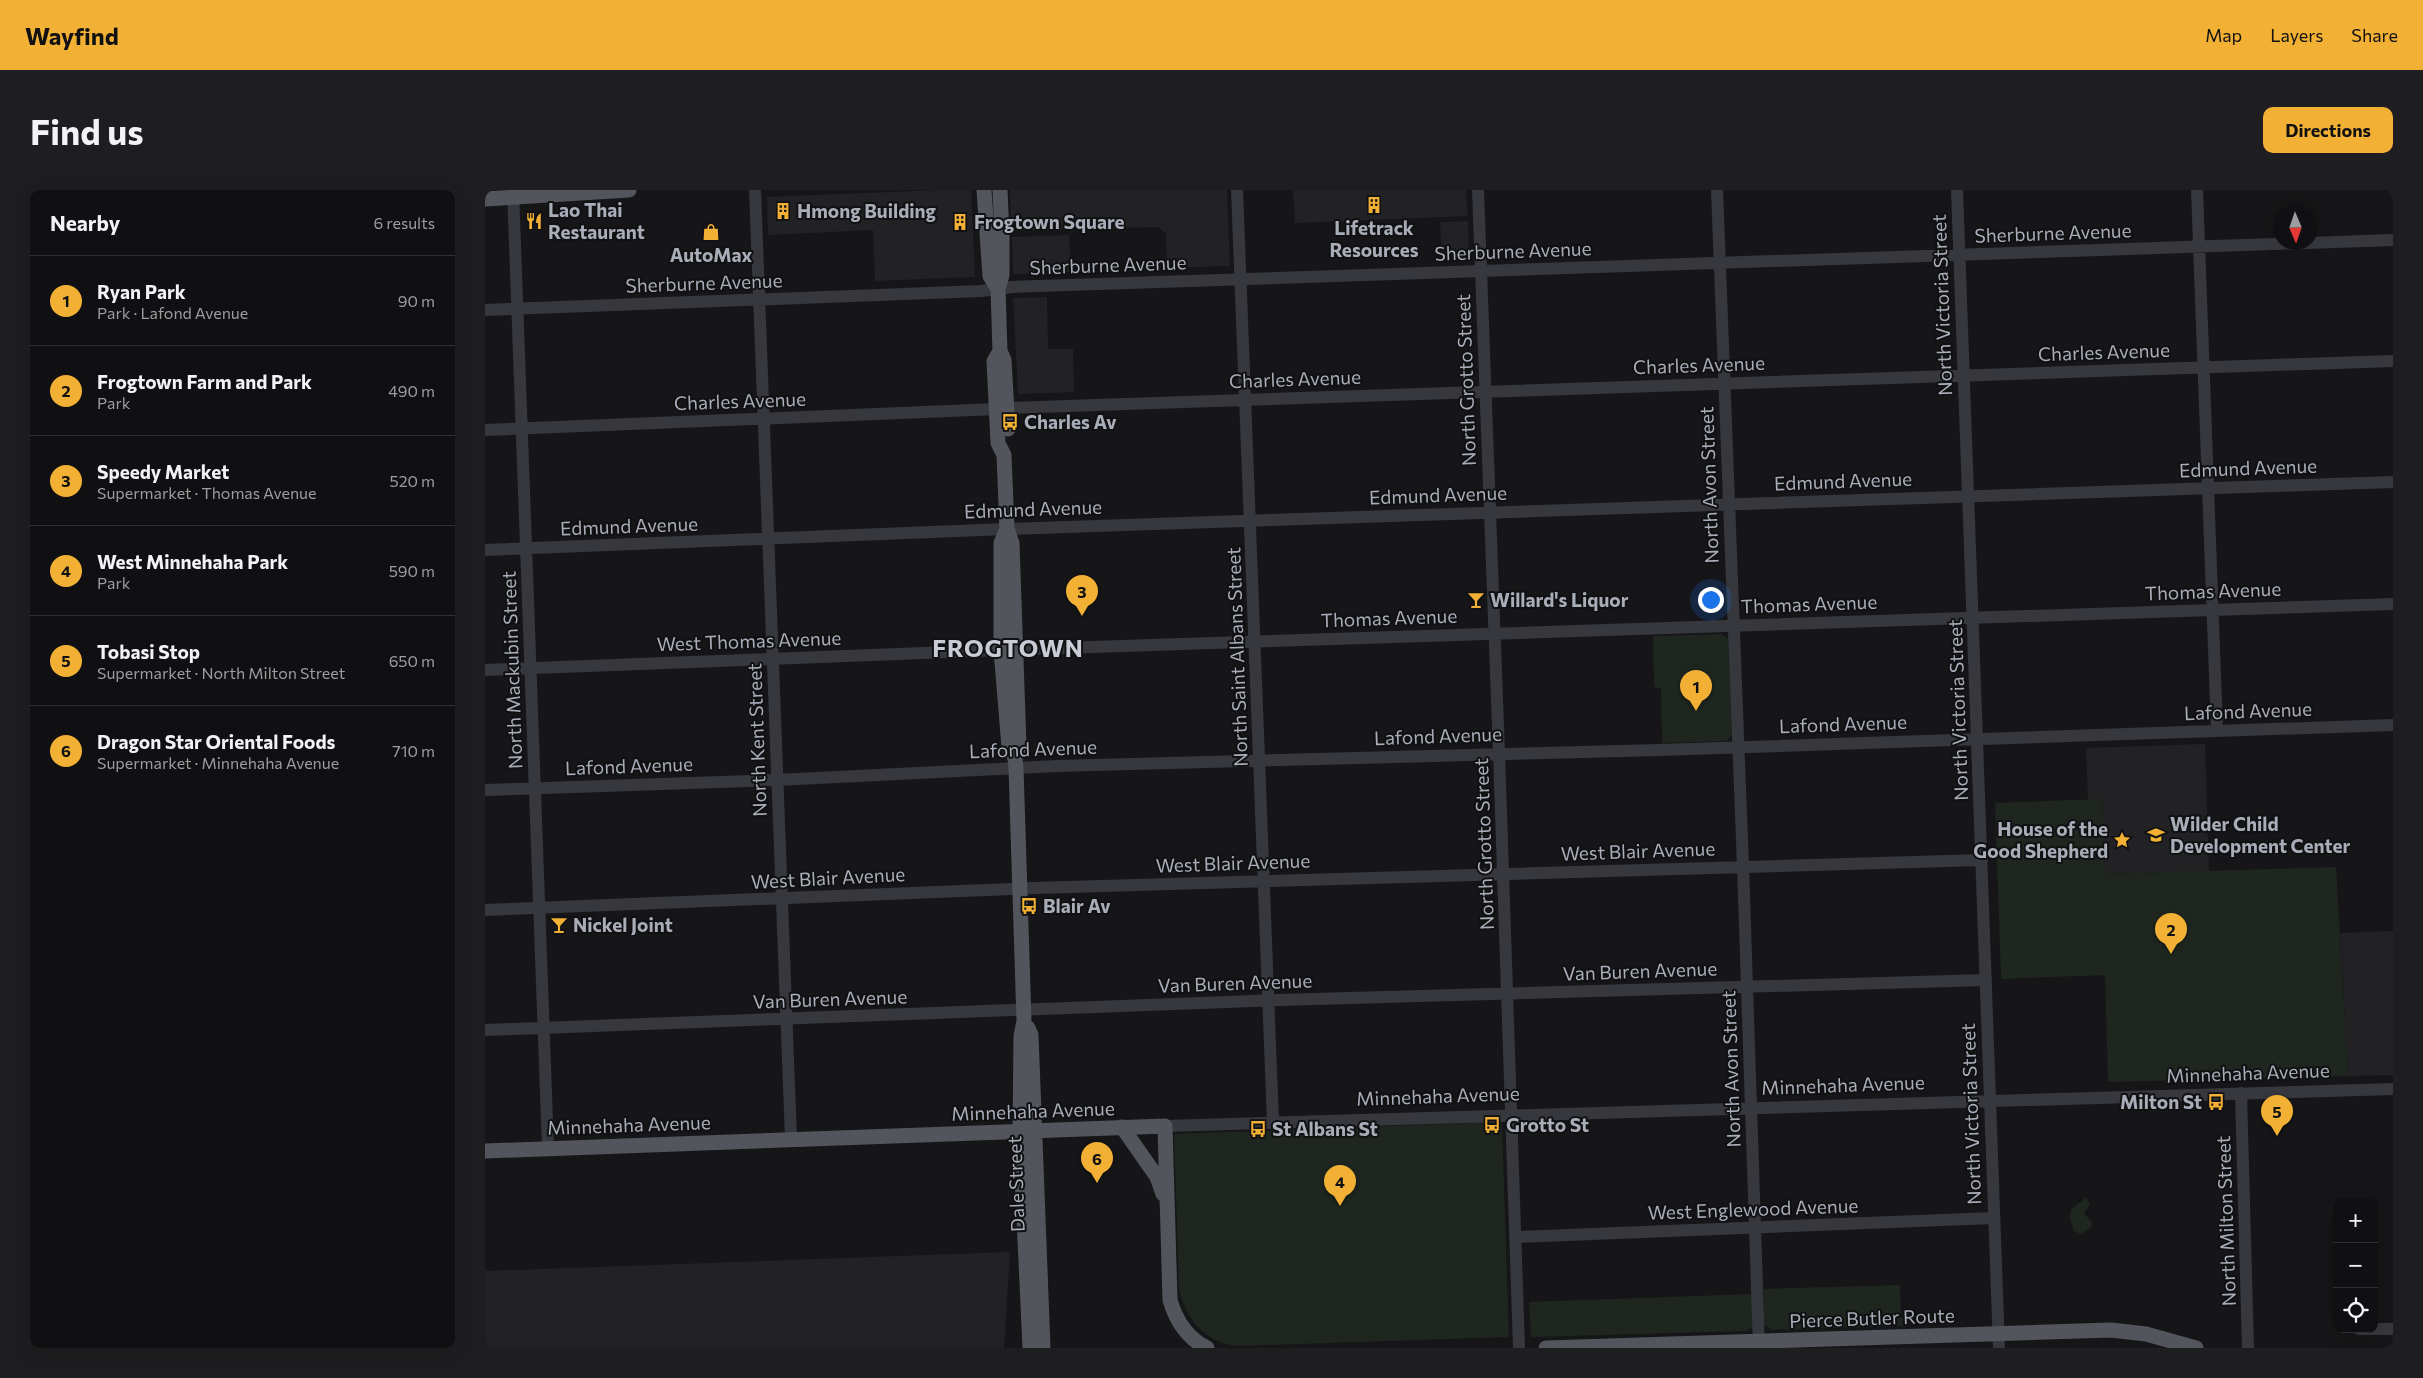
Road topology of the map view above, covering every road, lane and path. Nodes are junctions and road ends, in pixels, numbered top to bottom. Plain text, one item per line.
1 (629, 190) edge
2 (755, 190) edge
3 (984, 190) edge
4 (1000, 190) edge
5 (1237, 190) edge
6 (1478, 190) edge
7 (1717, 190) edge
8 (1957, 190) edge
9 (2197, 190) edge
10 (513, 194) edge
11 (485, 199) edge
12 (2393, 240) edge
13 (2199, 247) junction
14 (1959, 255) junction
15 (1720, 262) junction
16 (1481, 270) junction
17 (1241, 279) junction
18 (999, 289) junction
19 (759, 300) junction
20 (517, 309) junction
21 (485, 310) edge
22 (2393, 361) edge
23 (2204, 367) junction
24 (1964, 375) junction
25 (1724, 383) junction
26 (1485, 392) junction
27 (1246, 400) junction
28 (1002, 408) junction
29 (763, 419) junction
30 (521, 429) junction
31 (485, 430) edge
32 (2393, 482) edge
33 (2208, 488) junction
34 (1969, 496) junction
35 (1728, 504) junction
36 (1489, 512) junction
37 (1251, 520) junction
38 (1007, 529) junction
39 (769, 539) junction
40 (527, 548) junction
41 (485, 550) edge
42 (2393, 604) edge
43 (2212, 610) junction
44 (1973, 618) junction
45 (1733, 625) junction
46 (1493, 634) junction
47 (1255, 641) junction
48 (1008, 649) junction
49 (773, 658) junction
50 (531, 668) junction
51 (485, 670) edge
52 (2393, 725) edge
53 (2217, 730) junction
54 (1978, 739) junction
55 (1738, 746) junction
56 (1499, 753) junction
57 (1260, 760) junction
58 (1015, 763) junction
59 (777, 780) junction
60 (535, 788) junction
61 (485, 790) edge
62 (1982, 860) junction
63 (1743, 866) junction
64 (1503, 873) junction
65 (1265, 881) junction
66 (1020, 889) junction
67 (782, 900) junction
68 (540, 908) junction
69 (485, 910) edge
70 (1986, 980) junction
71 (1747, 987) junction
72 (1507, 994) junction
73 (1269, 1001) junction
74 (1024, 1015) junction
75 (786, 1020) junction
76 (543, 1029) junction
77 (485, 1030) edge
78 (2393, 1089) edge
79 (2241, 1093) junction
80 (1990, 1100) junction
81 (1751, 1108) junction
82 (1511, 1114) junction
83 (1273, 1122) junction
84 (1165, 1126) junction
85 (1122, 1127) junction
86 (1027, 1132) junction
87 (791, 1140) junction
88 (548, 1148) junction
89 (485, 1150) edge
90 (1166, 1202) junction
91 (1993, 1218) junction
92 (1755, 1228) junction
93 (1515, 1237) junction
94 (2378, 1329) edge
95 (2393, 1329) edge
96 (1999, 1341) edge
97 (1758, 1345) edge
98 (1030, 1348) edge
99 (1043, 1348) edge
100 (1207, 1348) edge
101 (1519, 1348) edge
102 (1546, 1348) edge
103 (2196, 1348) edge
104 (2248, 1348) edge

1 - 10 main road
2 - 19 street, North Kent Street
3 - 18 main road, Dale Street
4 - 18 main road, Dale Street
5 - 17 street, North Saint Albans Street
6 - 16 street, North Grotto Street
7 - 15 street, North Avon Street
8 - 14 street, North Victoria Street
9 - 13 street
10 - 11 main road
10 - 20 street, North Mackubin Street
12 - 13 street, Sherburne Avenue
13 - 14 street, Sherburne Avenue
13 - 23 street
14 - 15 street, Sherburne Avenue
14 - 24 street, North Victoria Street
15 - 16 street, Sherburne Avenue
15 - 25 street, North Avon Street
16 - 17 street, Sherburne Avenue
16 - 26 street, North Grotto Street
17 - 18 street, Sherburne Avenue
17 - 27 street, North Saint Albans Street
18 - 19 street, Sherburne Avenue
18 - 28 main road, Dale Street
19 - 20 street, Sherburne Avenue
19 - 29 street, North Kent Street
20 - 21 street, Sherburne Avenue
20 - 30 street, North Mackubin Street
22 - 23 street, Charles Avenue
23 - 24 street, Charles Avenue
23 - 33 street
24 - 25 street, Charles Avenue
24 - 34 street, North Victoria Street
25 - 26 street, Charles Avenue
25 - 35 street, North Avon Street
26 - 27 street, Charles Avenue
26 - 36 street, North Grotto Street
27 - 28 street, Charles Avenue
27 - 37 street, North Saint Albans Street
28 - 29 street, Charles Avenue
28 - 38 main road, Dale Street
29 - 30 street, Charles Avenue
29 - 39 street, North Kent Street
30 - 31 street, Charles Avenue
30 - 40 street, North Mackubin Street
32 - 33 street, Edmund Avenue
33 - 34 street, Edmund Avenue
33 - 43 street
34 - 35 street, Edmund Avenue
34 - 44 street, North Victoria Street
35 - 36 street, Edmund Avenue
35 - 45 street, North Avon Street
36 - 37 street, Edmund Avenue
36 - 46 street, North Grotto Street
37 - 38 street, Edmund Avenue
37 - 47 street, North Saint Albans Street
38 - 39 street, Edmund Avenue
38 - 48 main road, Dale Street
39 - 40 street, Edmund Avenue
39 - 49 street, North Kent Street
40 - 41 street, Edmund Avenue
40 - 50 street, North Mackubin Street
42 - 43 street, Thomas Avenue
43 - 44 street, Thomas Avenue
43 - 53 street
44 - 45 street, Thomas Avenue
44 - 54 street, North Victoria Street
45 - 46 street, Thomas Avenue
45 - 55 street, North Avon Street
46 - 47 street, Thomas Avenue
46 - 56 street, North Grotto Street
47 - 48 street, Thomas Avenue
47 - 57 street, North Saint Albans Street
48 - 49 street, West Thomas Avenue
48 - 58 main road, Dale Street
49 - 50 street, West Thomas Avenue
49 - 59 street, North Kent Street
50 - 51 street, West Thomas Avenue
50 - 60 street, North Mackubin Street
52 - 53 street, Lafond Avenue
53 - 54 street, Lafond Avenue
54 - 55 street, Lafond Avenue
54 - 62 street, North Victoria Street
55 - 56 street, Lafond Avenue
55 - 63 street, North Avon Street
56 - 57 street, Lafond Avenue
56 - 64 street, North Grotto Street
57 - 58 street, Lafond Avenue
57 - 65 street, North Saint Albans Street
58 - 59 street, Lafond Avenue
58 - 66 main road, Dale Street
59 - 60 street, Lafond Avenue
59 - 67 street, North Kent Street
60 - 61 street, Lafond Avenue
60 - 68 street, North Mackubin Street
62 - 63 street, West Blair Avenue
62 - 70 street, North Victoria Street
63 - 64 street, West Blair Avenue
63 - 71 street, North Avon Street
64 - 65 street, West Blair Avenue
64 - 72 street, North Grotto Street
65 - 66 street, West Blair Avenue
65 - 73 street, North Saint Albans Street
66 - 67 street, West Blair Avenue
66 - 74 main road, Dale Street
67 - 68 street, West Blair Avenue
67 - 75 street, North Kent Street
68 - 69 street, West Blair Avenue
68 - 76 street, North Mackubin Street
70 - 71 street, Van Buren Avenue
70 - 80 street, North Victoria Street
71 - 72 street, Van Buren Avenue
71 - 81 street, North Avon Street
72 - 73 street, Van Buren Avenue
72 - 82 street, North Grotto Street
73 - 74 street, Van Buren Avenue
73 - 83 street, North Saint Albans Street
74 - 75 street, Van Buren Avenue
74 - 86 main road, Dale Street
75 - 76 street, Van Buren Avenue
75 - 87 street, North Kent Street
76 - 77 street, Van Buren Avenue
76 - 88 street, North Mackubin Street
78 - 79 street, Minnehaha Avenue
79 - 80 street, Minnehaha Avenue
79 - 104 street, North Milton Street
80 - 81 street, Minnehaha Avenue
80 - 91 street, North Victoria Street
81 - 82 street, Minnehaha Avenue
81 - 92 street, North Avon Street
82 - 83 street, Minnehaha Avenue
82 - 93 street, North Grotto Street
83 - 84 street, Minnehaha Avenue
84 - 85 main road, Minnehaha Avenue
84 - 90 main road
85 - 86 main road, Minnehaha Avenue
85 - 90 main road
86 - 87 main road, Minnehaha Avenue
86 - 98 main road, Dale Street
86 - 99 main road, Dale Street
87 - 88 main road, Minnehaha Avenue
88 - 89 main road, Minnehaha Avenue
90 - 100 main road
91 - 92 street, West Englewood Avenue
91 - 96 street, North Victoria Street
92 - 93 street, West Englewood Avenue
92 - 97 street, North Avon Street
93 - 101 street, North Grotto Street
94 - 95 street
96 - 97 main road, Pierce Butler Route
96 - 103 main road, Pierce Butler Route
97 - 102 main road, Pierce Butler Route

